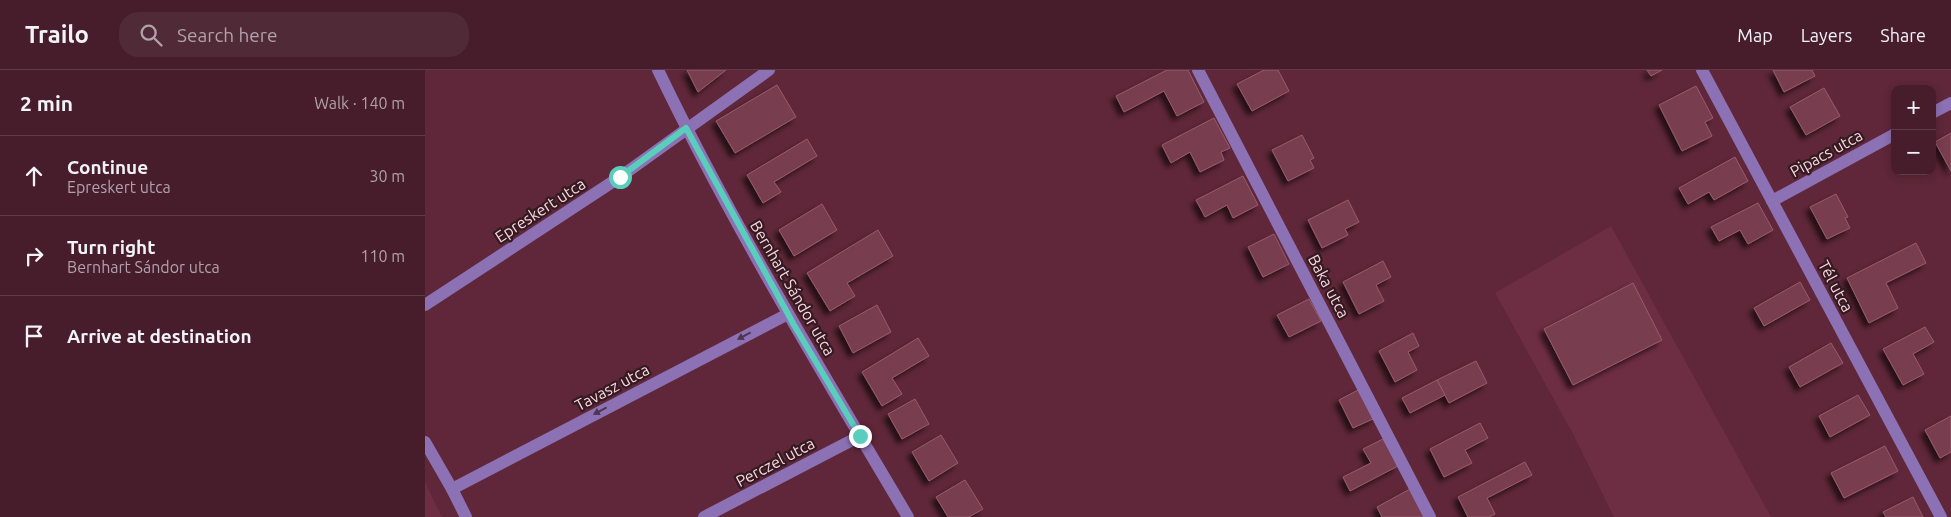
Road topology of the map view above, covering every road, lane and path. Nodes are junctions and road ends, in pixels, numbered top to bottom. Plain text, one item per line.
1 (658, 70) edge
2 (769, 70) edge
3 (1198, 70) edge
4 (1702, 70) edge
5 (1951, 103) edge
6 (1936, 112) edge
7 (686, 128) junction
8 (1891, 136) edge
9 (1772, 201) junction
10 (425, 305) edge
11 (788, 314) junction
12 (860, 436) junction
13 (425, 442) edge
14 (452, 489) junction
15 (466, 517) edge
16 (704, 517) edge
17 (908, 517) edge
18 (1430, 517) edge
19 (1941, 517) edge

1 - 7 street, Bernhart Sándor utca
2 - 7 street, Epreskert utca
3 - 18 street, Baka utca
4 - 9 street, Tél utca
5 - 6 street
7 - 10 street, Epreskert utca
7 - 11 street, Bernhart Sándor utca
8 - 9 street, Pipacs utca
9 - 19 street, Tél utca
11 - 12 street, Bernhart Sándor utca
11 -> 14 street, Tavasz utca
12 - 16 street, Perczel utca
12 - 17 street, Bernhart Sándor utca
13 - 14 street
14 - 15 street

